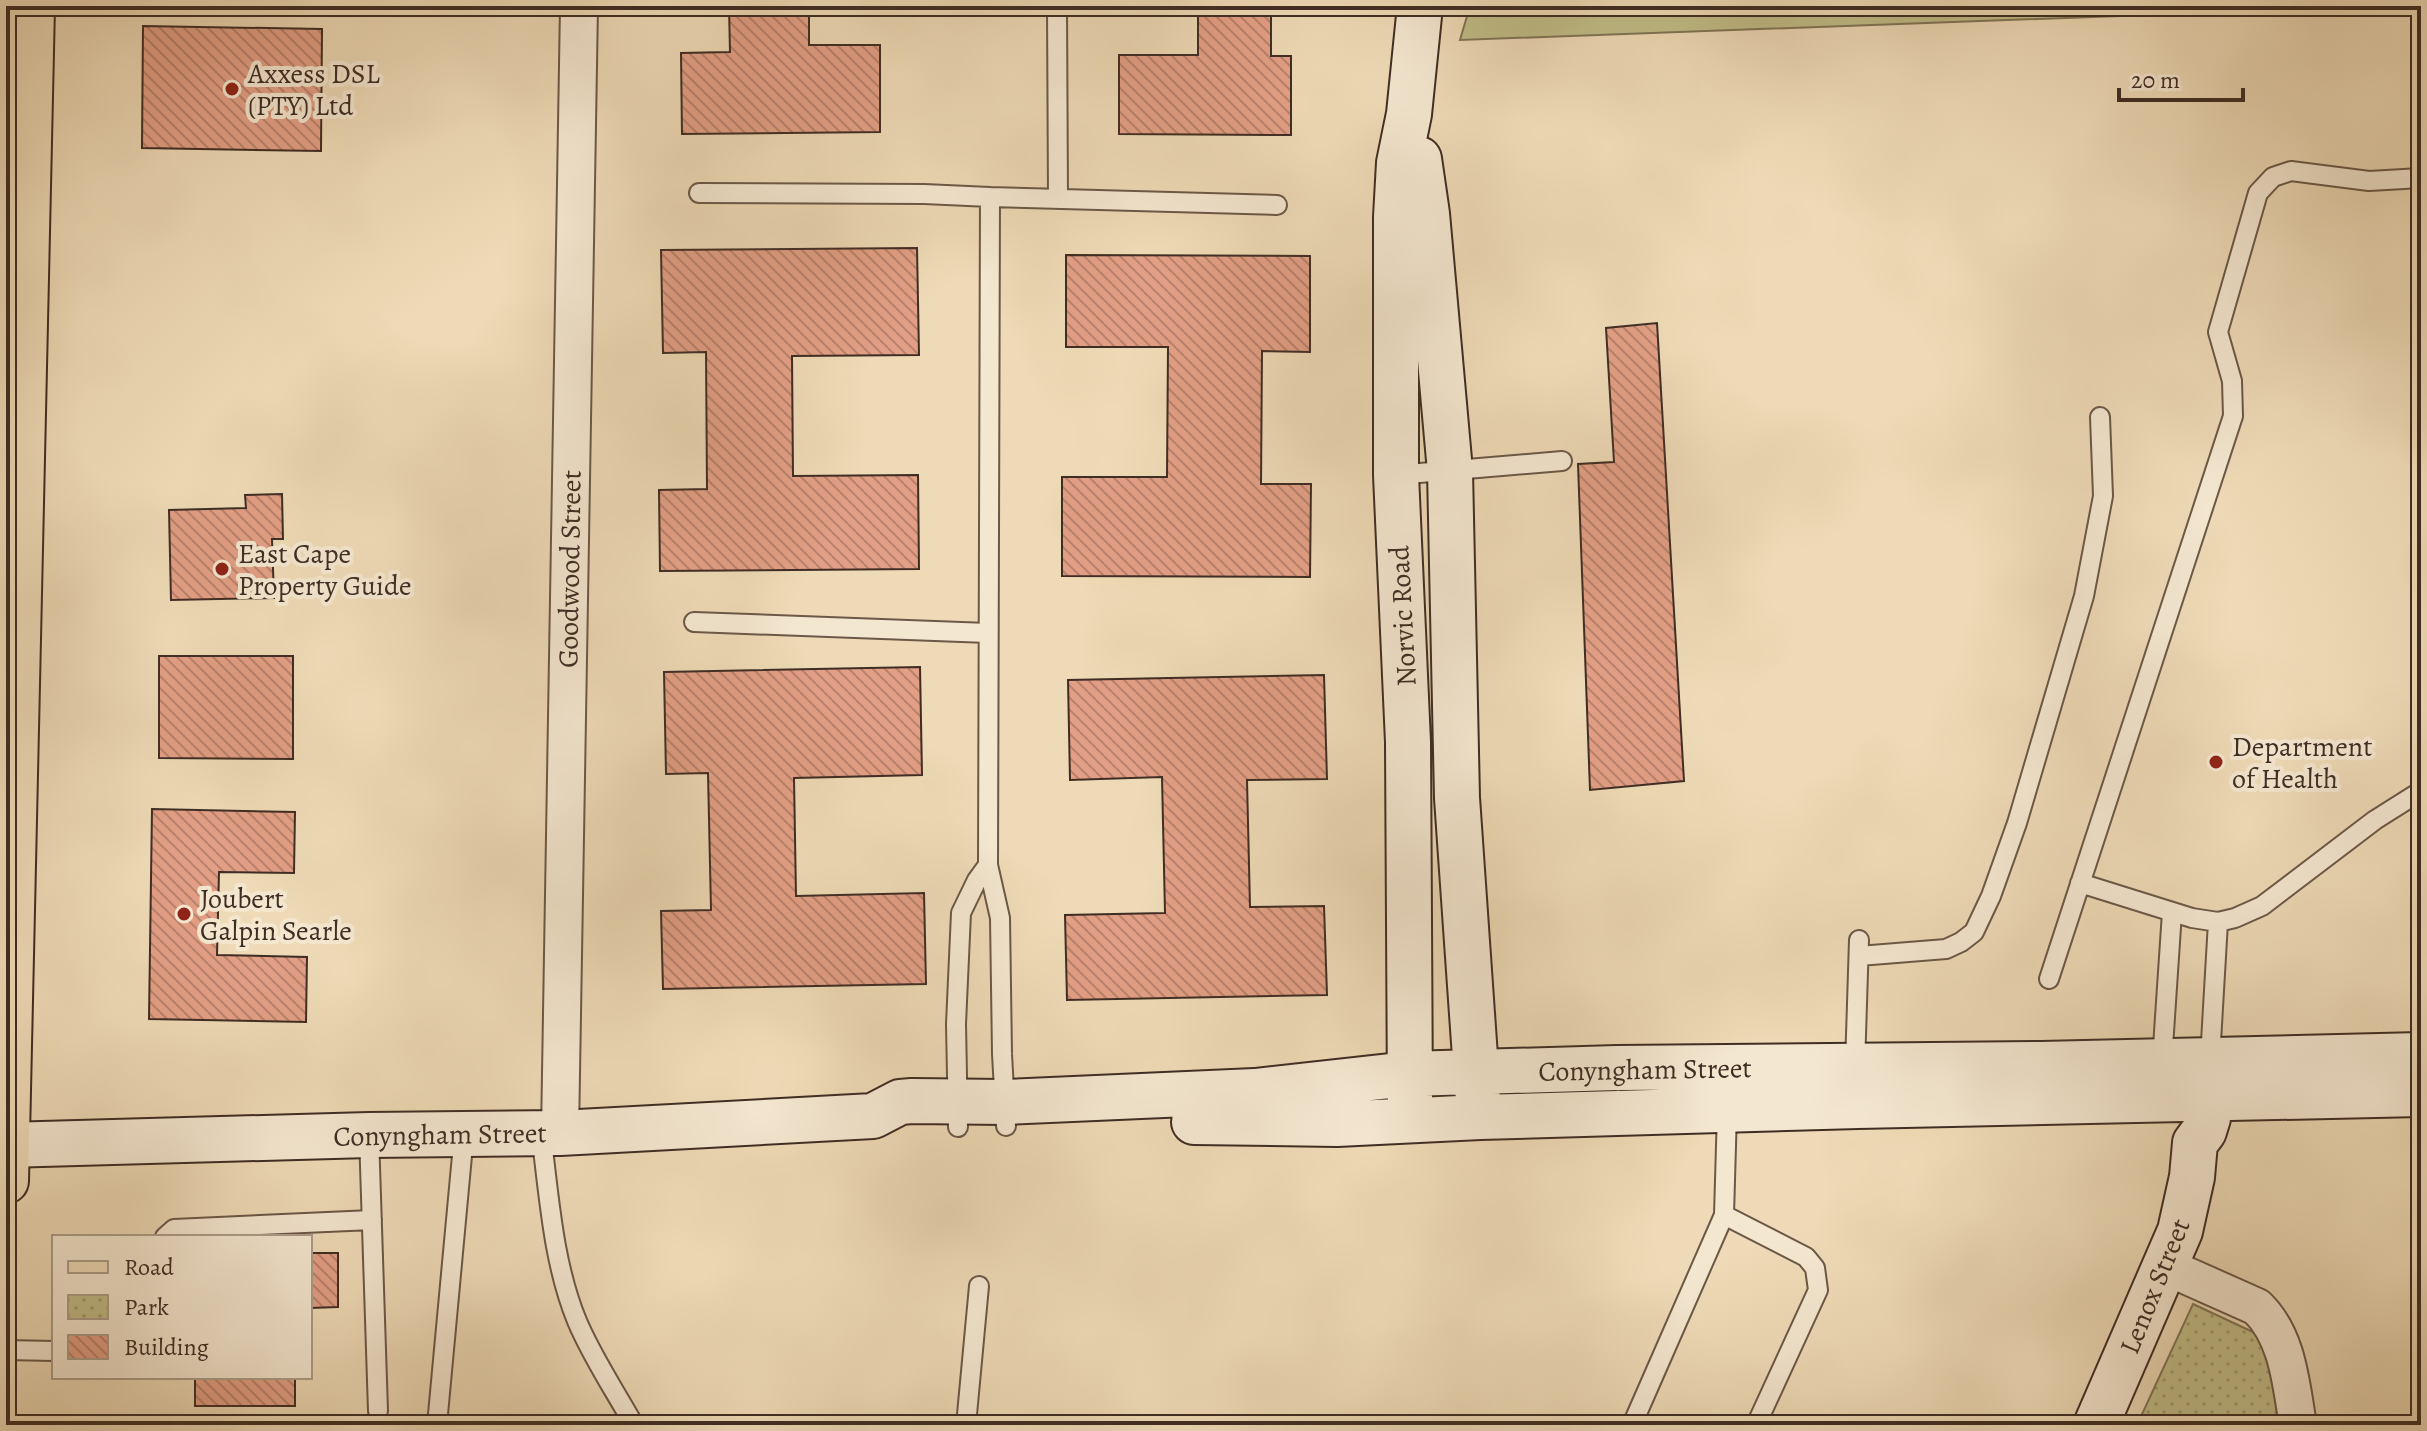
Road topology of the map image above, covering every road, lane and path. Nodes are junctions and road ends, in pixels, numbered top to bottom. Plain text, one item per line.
1 (32, 6) edge
2 (579, 6) edge
3 (1057, 6) edge
4 (1420, 6) edge
5 (1409, 114) junction
6 (2421, 178) edge
7 (699, 193) dead end
8 (990, 197) junction
9 (1058, 199) junction
10 (1277, 205) dead end
11 (2100, 417) dead end
12 (1562, 461) dead end
13 (1450, 471) junction
14 (1396, 475) junction
15 (694, 622) dead end
16 (988, 633) junction
17 (2421, 791) edge
18 (988, 865) junction
19 (2080, 883) junction
20 (2172, 912) junction
21 (2218, 922) junction
22 (2049, 979) dead end
23 (2421, 1055) edge
24 (1474, 1073) junction
25 (1408, 1074) junction
26 (2210, 1080) junction
27 (2163, 1081) junction
28 (1857, 1086) junction
29 (2421, 1094) edge
30 (1727, 1111) junction
31 (957, 1114) junction
32 (1006, 1114) junction
33 (1480, 1117) junction
34 (1411, 1120) junction
35 (550, 1133) junction
36 (464, 1134) junction
37 (369, 1135) junction
38 (2195, 1143) junction
39 (7, 1157) edge
40 (1724, 1215) junction
41 (372, 1220) junction
42 (167, 1235) edge
43 (2165, 1266) junction
44 (979, 1286) dead end
45 (6, 1350) edge
46 (52, 1351) edge
47 (378, 1411) dead end
48 (437, 1425) edge
49 (634, 1425) edge
50 (966, 1425) edge
51 (1632, 1425) edge
52 (1756, 1425) edge
53 (2096, 1425) edge
54 (2298, 1425) edge

1 - 39 main road
2 - 35 street, Goodwood Street
3 - 9 lane
4 - 5 street, Norvic Road
5 - 13 street, Norvic Road
5 - 14 street, Norvic Road
6 - 19 lane
7 - 8 lane
8 - 9 lane
8 - 16 lane
9 - 10 lane
11 - 28 lane
12 - 13 lane
13 - 14 lane
13 - 24 street, Norvic Road
14 - 25 street, Norvic Road
15 - 16 lane
16 - 18 lane
17 - 21 lane
18 - 31 lane
18 - 32 lane
19 - 20 lane
19 - 22 lane
20 - 21 lane
20 - 27 lane
21 - 26 lane
23 - 26 street, Conyngham Street
24 - 25 street, Conyngham Street
24 - 28 street, Conyngham Street
24 - 33 street, Norvic Road
25 - 32 street, Conyngham Street
25 - 34 street, Norvic Road
26 - 27 street, Conyngham Street
26 - 29 street, Conyngham Street
26 - 38 street, Lenox Street
27 - 28 street, Conyngham Street
27 - 38 street
28 - 30 street, Conyngham Street
30 - 33 street, Conyngham Street
30 - 40 lane
31 - 32 street, Conyngham Street
31 - 35 street, Conyngham Street
32 - 34 street, Conyngham Street
33 - 34 street, Conyngham Street
35 - 36 street, Conyngham Street
35 - 49 lane
36 - 37 street, Conyngham Street
36 - 48 lane
37 - 39 street, Conyngham Street
37 - 41 lane
38 - 43 street, Lenox Street
40 - 51 lane
40 - 52 lane
41 - 42 lane
41 - 47 lane
43 - 53 street, Lenox Street
43 - 54 street
44 - 50 lane
45 - 46 lane

